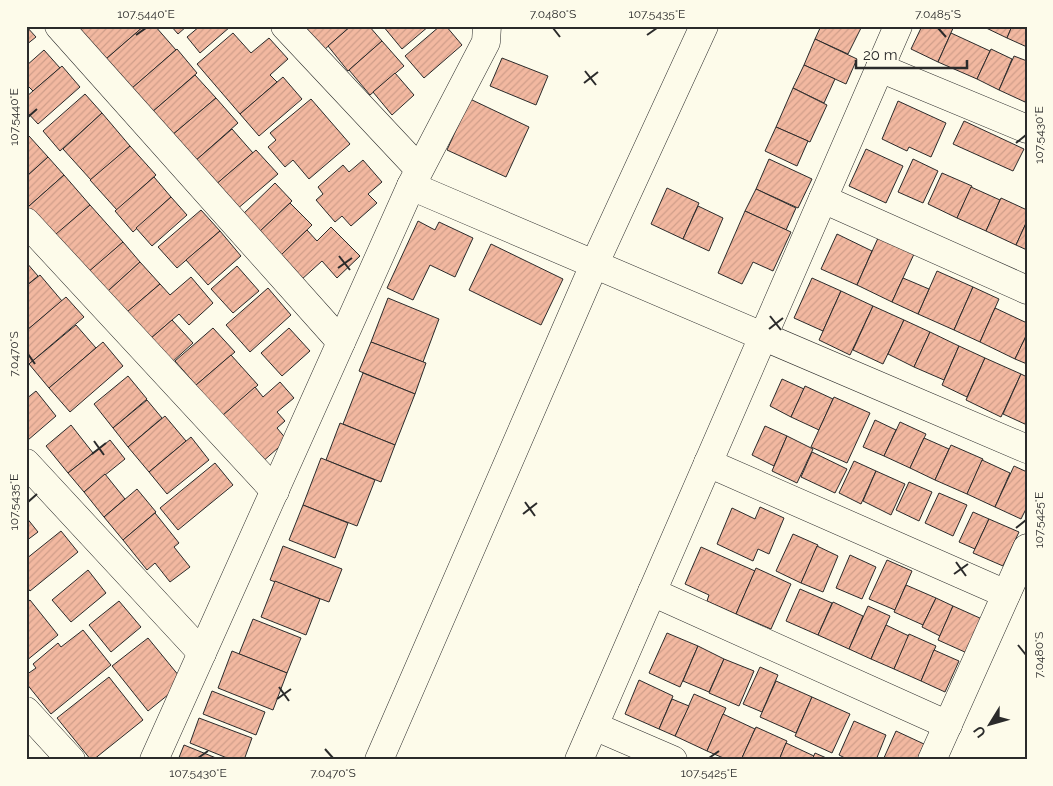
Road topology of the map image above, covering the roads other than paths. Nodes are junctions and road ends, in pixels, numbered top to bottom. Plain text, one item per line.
1 (59, 26) edge
2 (285, 26) edge
3 (487, 26) edge
4 (704, 26) edge
5 (898, 26) edge
6 (880, 68) junction
7 (1027, 129) edge
8 (415, 178) junction
9 (823, 199) junction
10 (26, 222) edge
11 (594, 264) junction
12 (1027, 290) edge
13 (763, 336) junction
14 (342, 342) junction
15 (1027, 449) edge
16 (26, 462) edge
17 (708, 463) junction
18 (275, 491) junction
19 (1027, 548) edge
20 (652, 592) junction
21 (1006, 594) junction
22 (202, 652) junction
23 (26, 711) edge
24 (948, 725) junction
25 (594, 726) junction
26 (71, 760) edge
27 (154, 760) edge
28 (379, 760) edge
29 (579, 760) edge
30 (672, 760) edge
31 (932, 760) edge

1 - 14 street
2 - 8 street
3 - 8 street
4 - 11 street
5 - 6 street
6 - 7 street
6 - 9 street
8 - 11 street
8 - 14 street
9 - 12 street
9 - 13 street
10 - 18 street
11 - 13 street
11 - 28 street
13 - 15 street
13 - 17 street
14 - 18 street
16 - 22 street
17 - 20 street
17 - 21 street
18 - 22 street
19 - 21 street
20 - 24 street
20 - 25 street
21 - 24 street
22 - 27 street
23 - 26 street
24 - 31 street
25 - 29 street
25 - 30 street

